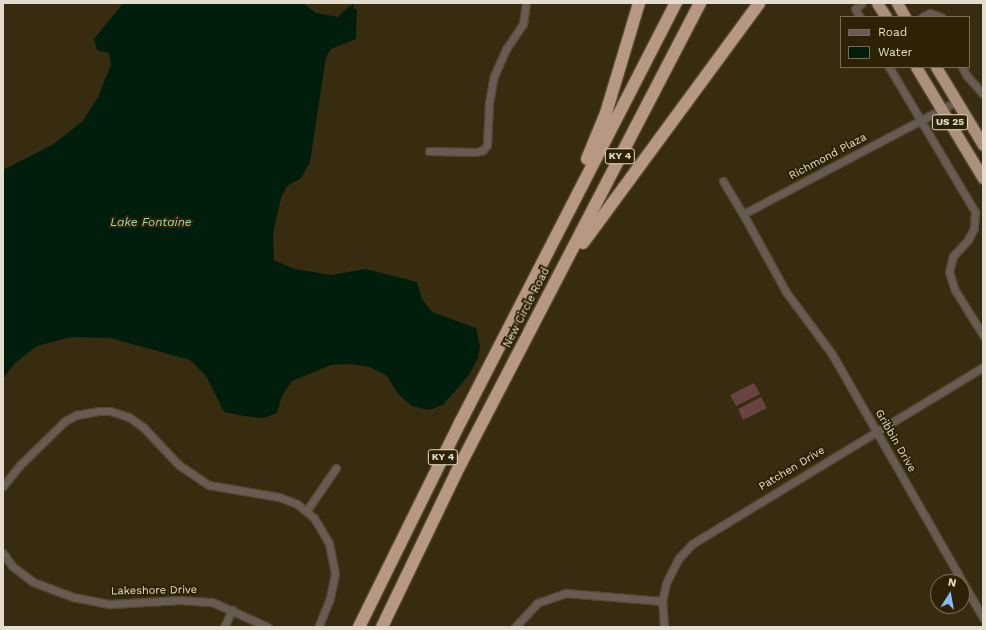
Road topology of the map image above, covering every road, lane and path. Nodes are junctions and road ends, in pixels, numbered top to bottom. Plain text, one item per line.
1 (526, 3) edge
2 (639, 3) edge
3 (676, 3) edge
4 (700, 3) edge
5 (759, 3) edge
6 (862, 3) edge
7 (877, 3) edge
8 (897, 3) edge
9 (859, 16) edge
10 (885, 16) edge
11 (904, 16) edge
12 (924, 16) edge
13 (939, 16) edge
14 (890, 68) edge
15 (917, 68) edge
16 (937, 68) edge
17 (963, 68) edge
18 (983, 94) edge
19 (956, 101) junction
20 (942, 109) junction
21 (921, 120) junction
22 (983, 145) edge
23 (429, 152) dead end
24 (983, 178) edge
25 (723, 181) dead end
26 (743, 214) junction
27 (530, 288) junction
28 (541, 308) junction
29 (983, 335) edge
30 (983, 367) edge
31 (877, 431) junction
32 (336, 468) dead end
33 (3, 486) edge
34 (307, 510) junction
35 (3, 553) edge
36 (662, 600) junction
37 (232, 610) junction
38 (983, 618) edge
39 (224, 627) edge
40 (268, 627) edge
41 (318, 627) edge
42 (359, 627) edge
43 (382, 627) edge
44 (515, 627) edge
45 (664, 627) edge

1 - 23 street
2 - 27 highway
3 - 27 highway, New Circle Road / KY 4
4 - 28 highway, New Circle Road / KY 4
5 - 28 highway
6 - 9 street
7 - 10 highway
8 - 11 highway
12 - 13 street
14 - 21 street
15 - 20 highway, US 25
16 - 19 highway, US 25
17 - 18 street
19 - 20 street, Richmond Plaza
19 - 22 highway, US 25
20 - 21 street, Richmond Plaza
20 - 24 highway, US 25
21 - 26 street, Richmond Plaza
21 - 29 street
25 - 26 street
26 - 31 street, Gribbin Drive
27 - 42 highway, New Circle Road / KY 4
28 - 43 highway, New Circle Road / KY 4
30 - 31 street, Patchen Drive
31 - 36 street, Patchen Drive
31 - 38 street, Gribbin Drive
32 - 34 street
33 - 34 street
34 - 41 street
35 - 37 street, Lakeshore Drive
36 - 44 street
36 - 45 street, Patchen Drive
37 - 39 street
37 - 40 street, Lakeshore Drive

